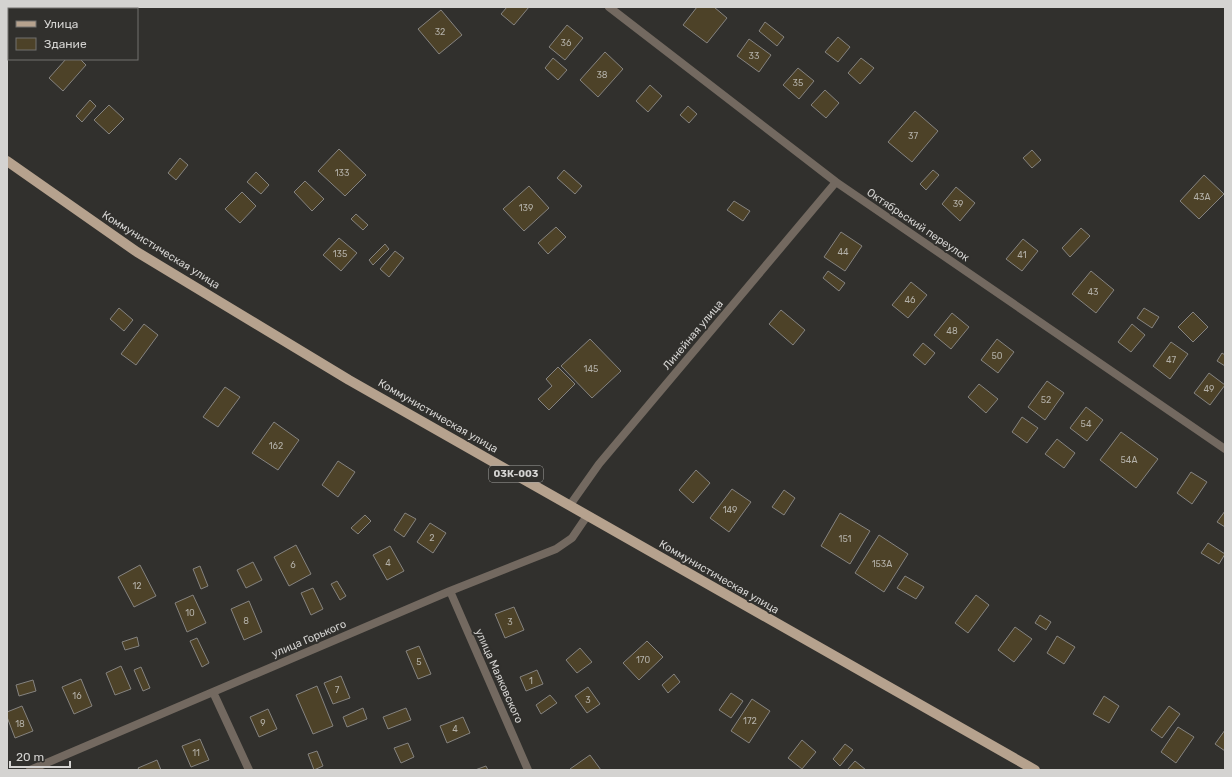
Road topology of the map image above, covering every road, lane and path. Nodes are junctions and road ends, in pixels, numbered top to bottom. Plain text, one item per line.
1 (609, 7) edge
2 (7, 161) edge
3 (836, 182) junction
4 (1225, 448) edge
5 (570, 505) junction
6 (587, 516) junction
7 (450, 591) junction
8 (213, 692) junction
9 (30, 770) edge
10 (249, 770) edge
11 (528, 770) edge
12 (1035, 770) edge

1 - 3 street, Октябрьский переулок
2 - 5 main road, Коммунистическая улица / 03К-003
3 - 4 street, Октябрьский переулок
3 - 5 street, Линейная улица
5 - 6 main road, Коммунистическая улица / 03К-003
6 - 7 street, улица Горького
6 - 12 main road, Коммунистическая улица / 03К-003
7 - 8 street, улица Горького
7 - 11 street, улица Маяковского
8 - 9 street, улица Горького
8 - 10 street

